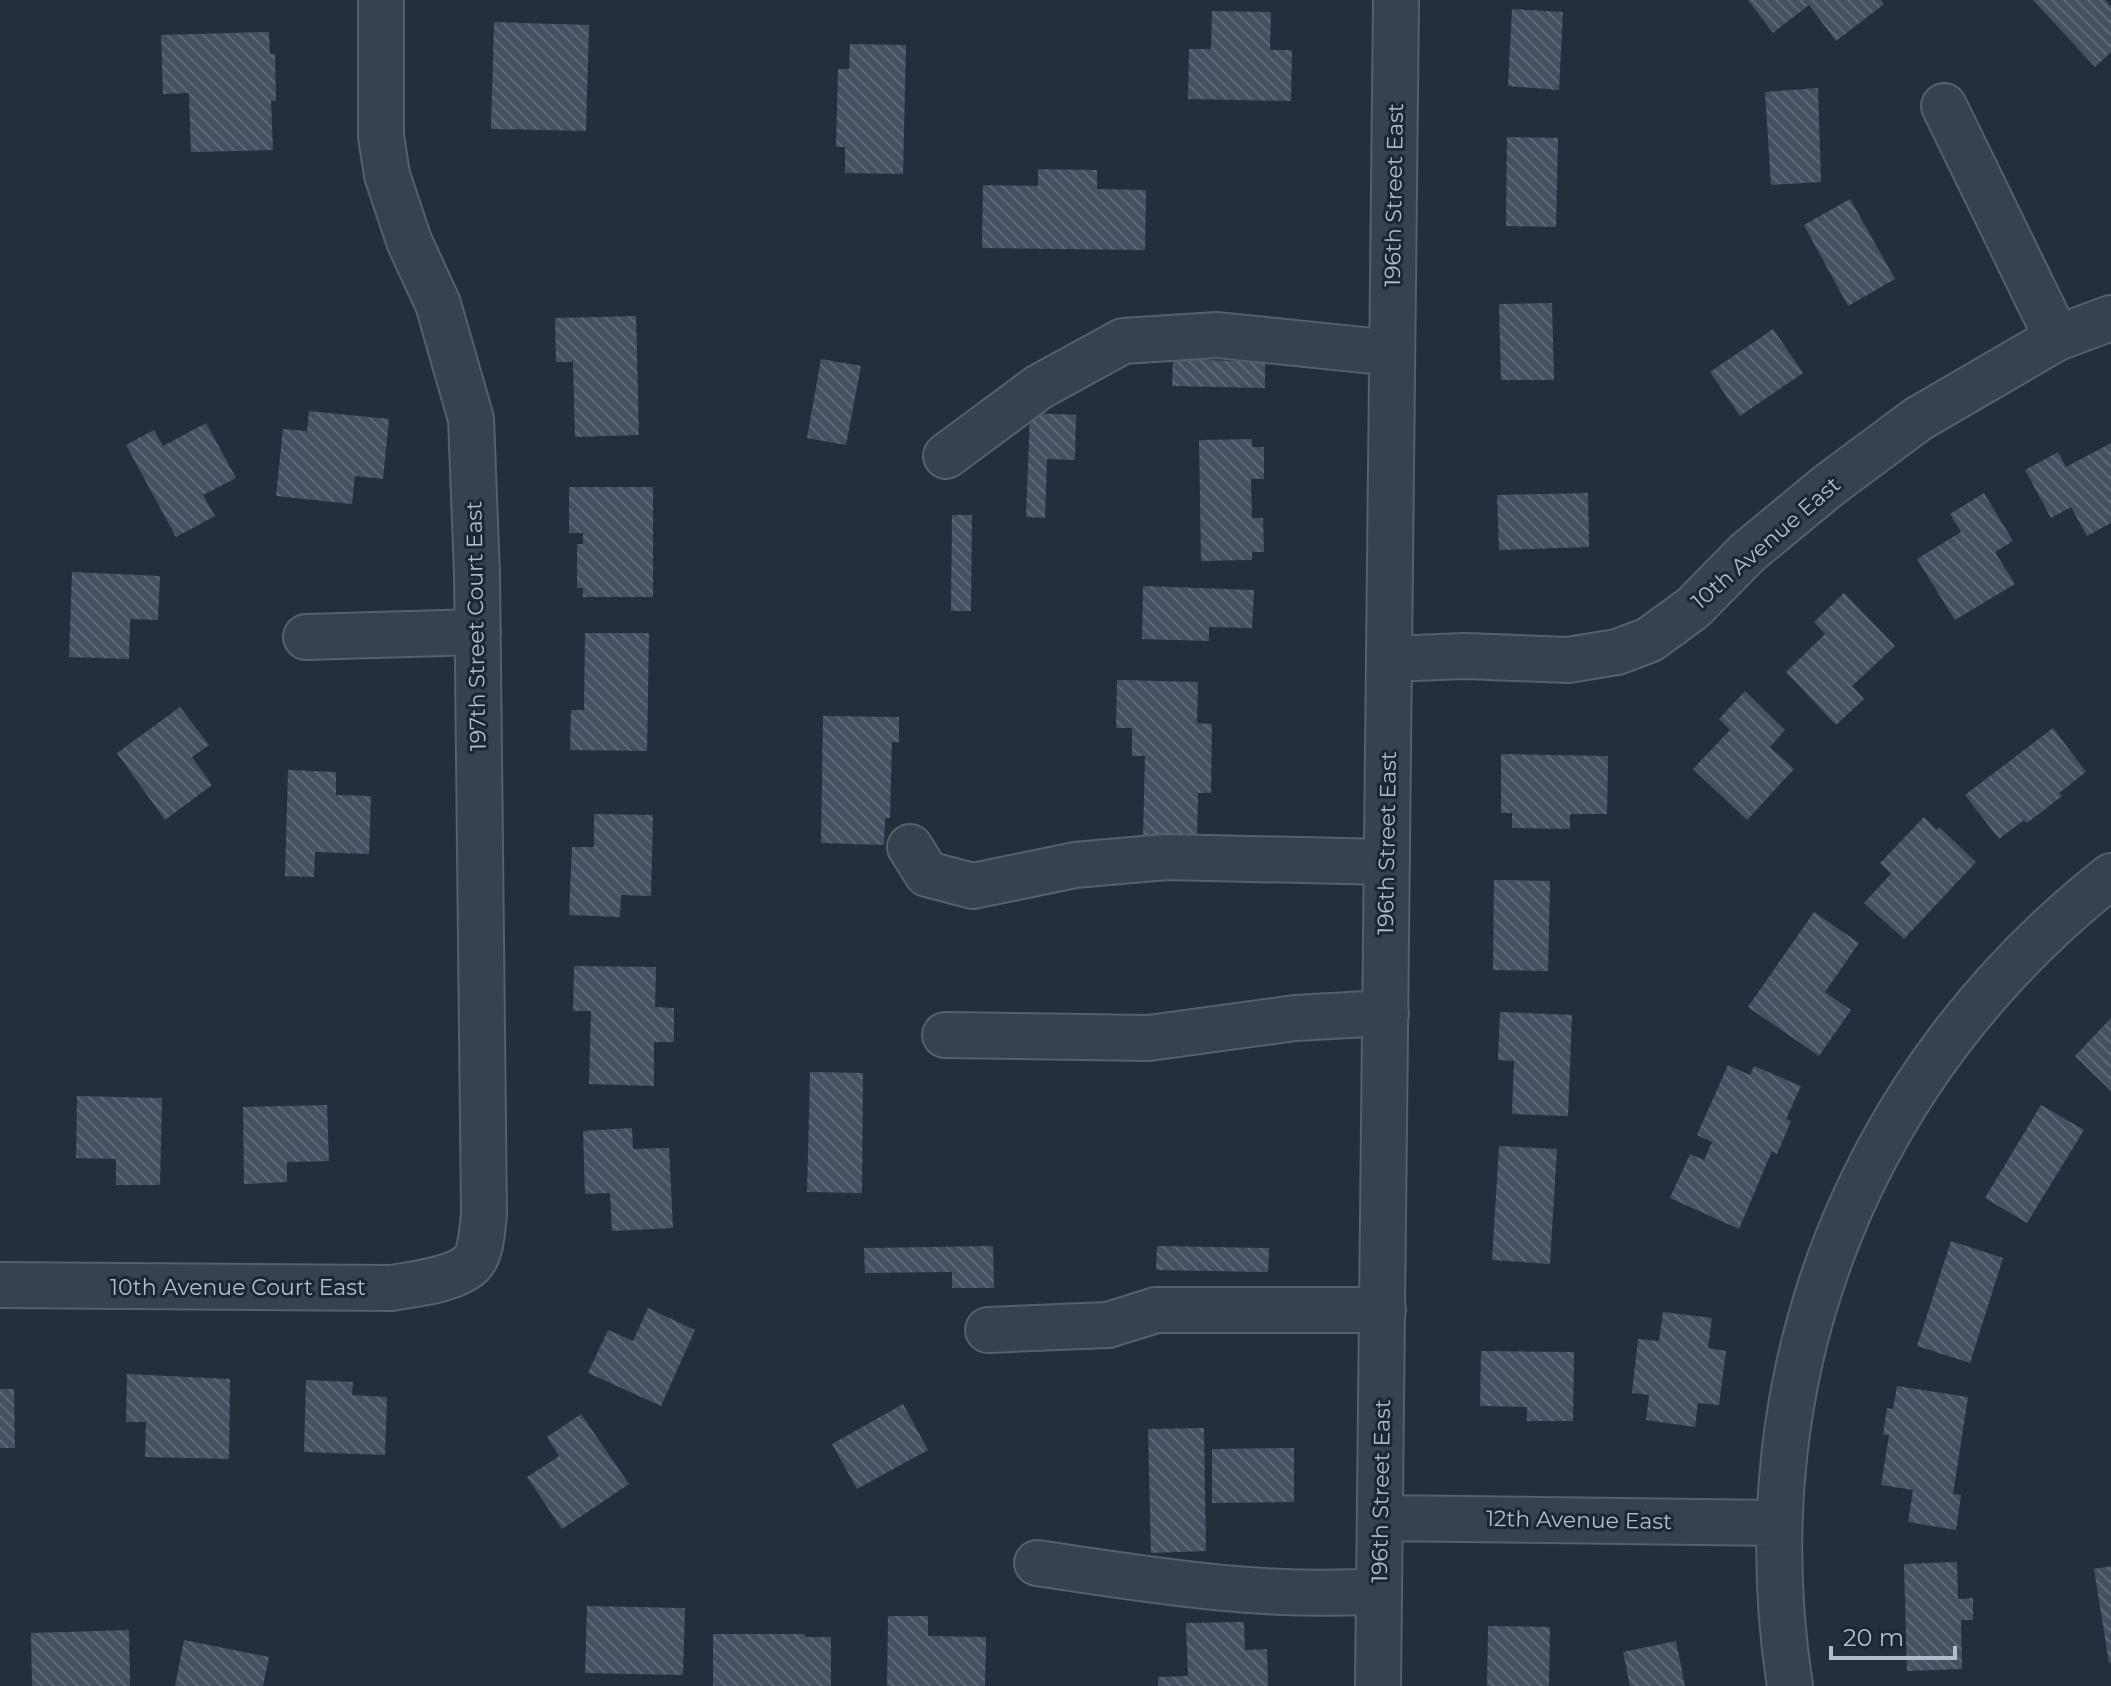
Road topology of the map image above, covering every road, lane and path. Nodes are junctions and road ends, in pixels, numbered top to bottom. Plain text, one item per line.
1 (381, 0) edge
2 (1396, 0) edge
3 (1944, 106) dead end
4 (2111, 318) edge
5 (2057, 338) junction
6 (1392, 353) junction
7 (946, 456) dead end
8 (478, 632) junction
9 (306, 637) dead end
10 (1389, 659) junction
11 (910, 847) dead end
12 (1387, 862) junction
13 (2111, 876) edge
14 (1386, 1013) junction
15 (945, 1035) dead end
16 (471, 1264) joint
17 (0, 1285) edge
18 (1383, 1310) junction
19 (988, 1330) dead end
20 (1381, 1518) junction
21 (1778, 1523) junction
22 (1037, 1563) dead end
23 (1379, 1591) junction
24 (1378, 1686) edge
25 (1790, 1686) edge

1 - 8 street, 197th Street Court East
2 - 6 street, 196th Street East
3 - 5 street
4 - 5 street, 10th Avenue East
5 - 10 street, 10th Avenue East
6 - 7 street
6 - 10 street, 196th Street East
8 - 9 street
8 - 16 street, 197th Street Court East
10 - 12 street, 196th Street East
11 - 12 street
12 - 14 street, 196th Street East
13 - 21 street
14 - 15 street
14 - 18 street, 196th Street East
16 - 17 street, 10th Avenue Court East
18 - 19 street
18 - 20 street, 196th Street East
20 - 21 street, 12th Avenue East
20 - 23 street, 196th Street East
21 - 25 street
22 - 23 street
23 - 24 street, 196th Street East

